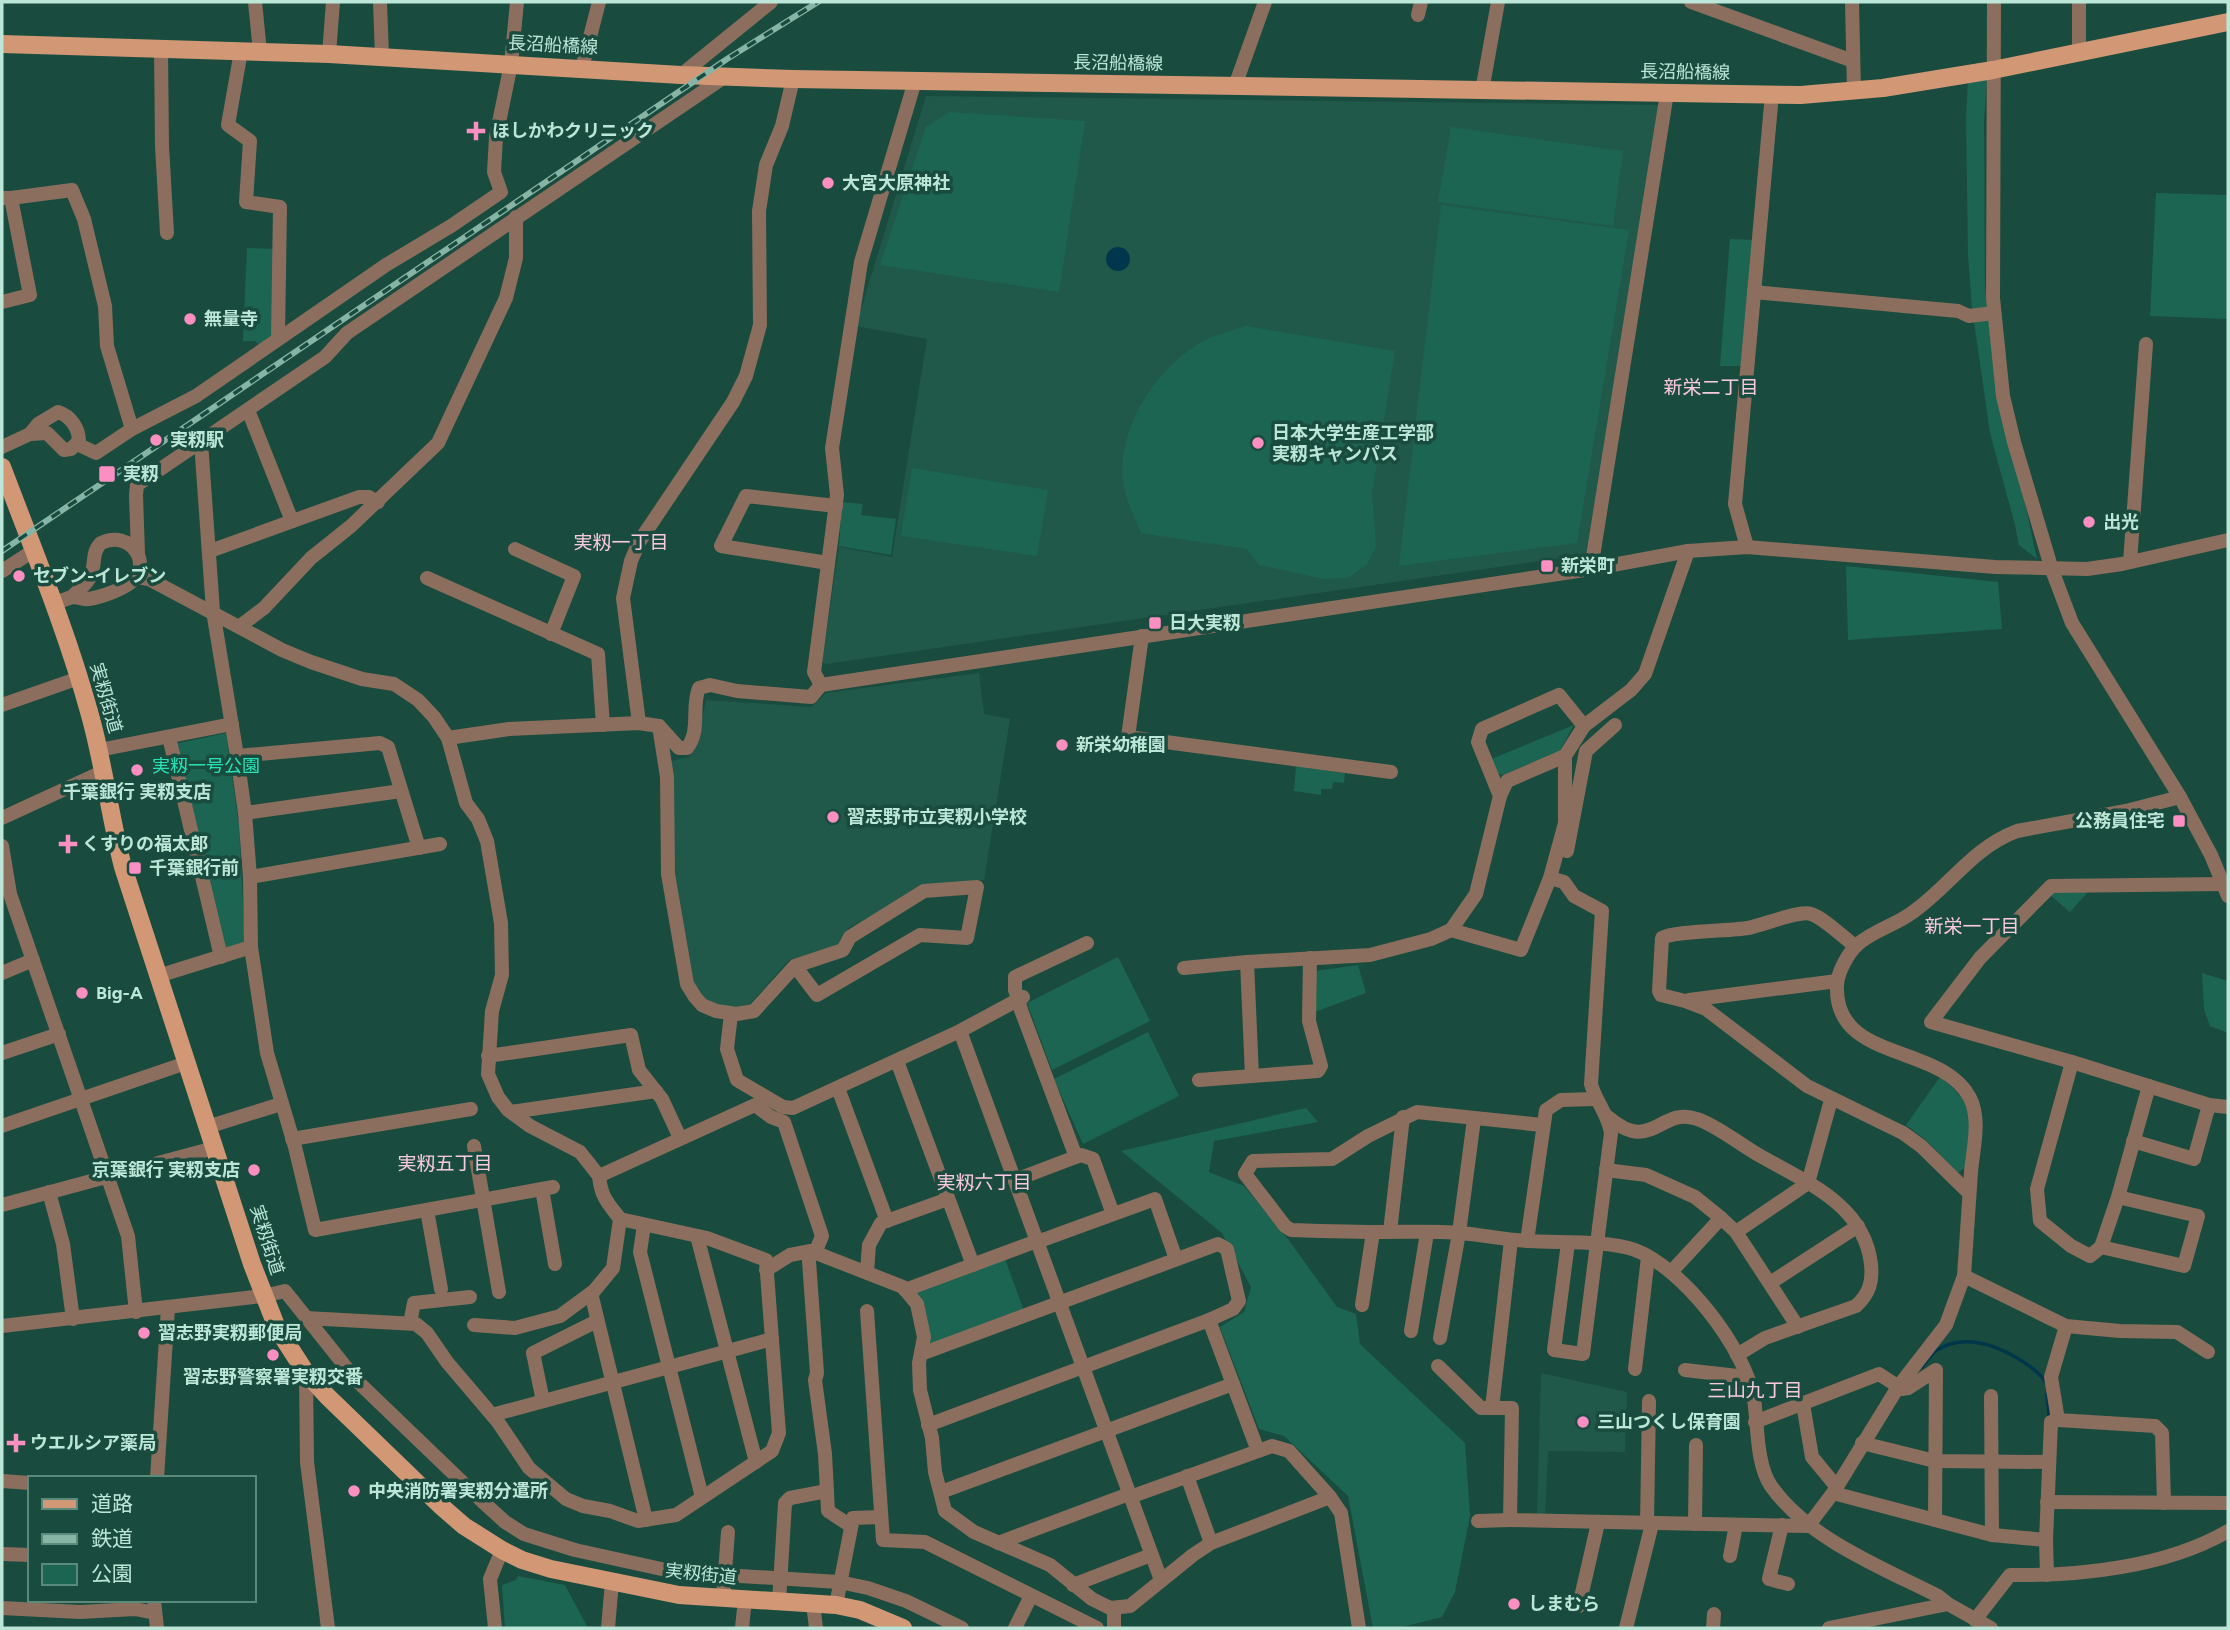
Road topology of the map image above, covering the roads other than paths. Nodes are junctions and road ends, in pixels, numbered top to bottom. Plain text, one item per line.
1 (256, 2) edge
2 (332, 2) edge
3 (380, 2) edge
4 (517, 2) edge
5 (599, 2) edge
6 (771, 2) edge
7 (1265, 2) edge
8 (1498, 2) edge
9 (1692, 2) edge
10 (1852, 2) edge
11 (1994, 2) edge
12 (2079, 2) edge
13 (2228, 22) edge
14 (2, 44) edge
15 (161, 48) junction
16 (241, 51) junction
17 (2080, 51) junction
18 (260, 52) junction
19 (329, 54) junction
20 (382, 57) junction
21 (1853, 61) junction
22 (511, 64) junction
23 (582, 68) junction
24 (1993, 69) junction
25 (681, 75) junction
26 (726, 76) junction
27 (793, 79) junction
28 (915, 81) junction
29 (1235, 86) junction
30 (1482, 91) junction
31 (1854, 92) junction
32 (1667, 93) junction
33 (1772, 94) junction
34 (6, 198) edge
35 (516, 217) junction
36 (167, 233) dead end
37 (1754, 292) junction
38 (2, 302) edge
39 (1994, 313) junction
40 (278, 338) junction
41 (2146, 344) dead end
42 (248, 410) junction
43 (132, 429) junction
44 (30, 434) junction
45 (201, 442) junction
46 (77, 444) junction
47 (2, 446) edge
48 (2, 467) edge
49 (378, 502) junction
50 (836, 506) junction
51 (292, 521) junction
52 (2228, 540) edge
53 (1747, 548) junction
54 (515, 549) dead end
55 (33, 551) junction
56 (210, 551) junction
57 (1688, 551) junction
58 (138, 553) junction
59 (2130, 562) junction
60 (828, 564) junction
61 (1591, 569) junction
62 (2052, 570) junction
63 (2, 571) edge
64 (136, 577) junction
65 (427, 579) dead end
66 (72, 597) junction
67 (53, 604) junction
68 (214, 611) junction
69 (240, 626) junction
70 (551, 634) junction
71 (1142, 636) junction
72 (79, 678) junction
73 (821, 685) junction
74 (2, 705) edge
75 (639, 723) junction
76 (232, 724) junction
77 (603, 725) junction
78 (1615, 725) dead end
79 (659, 726) junction
80 (1584, 726) junction
81 (169, 737) junction
82 (448, 738) junction
83 (99, 750) junction
84 (237, 756) junction
85 (1565, 756) junction
86 (102, 772) junction
87 (1391, 772) dead end
88 (401, 791) junction
89 (1500, 796) junction
90 (2180, 797) junction
91 (244, 813) junction
92 (2, 818) edge
93 (440, 844) dead end
94 (2, 846) edge
95 (419, 848) junction
96 (1567, 851) dead end
97 (250, 877) junction
98 (1550, 878) junction
99 (2226, 890) edge
100 (6, 895) edge
101 (1451, 930) junction
102 (1087, 943) dead end
103 (1855, 946) junction
104 (251, 947) junction
105 (221, 957) junction
106 (1310, 958) junction
107 (33, 960) junction
108 (1247, 962) junction
109 (795, 966) junction
110 (1184, 968) dead end
111 (2, 972) edge
112 (158, 976) junction
113 (1837, 981) junction
114 (1021, 999) junction
115 (1685, 1000) junction
116 (731, 1014) junction
117 (960, 1031) junction
118 (59, 1034) junction
119 (2, 1053) edge
120 (488, 1056) junction
121 (897, 1061) junction
122 (2072, 1062) junction
123 (186, 1063) junction
124 (1252, 1076) junction
125 (1199, 1080) dead end
126 (2149, 1086) junction
127 (838, 1088) junction
128 (656, 1091) junction
129 (82, 1099) junction
130 (1595, 1099) junction
131 (1831, 1100) junction
132 (281, 1104) junction
133 (2209, 1105) junction
134 (2228, 1107) edge
135 (471, 1109) dead end
136 (511, 1112) junction
137 (780, 1114) junction
138 (1403, 1117) junction
139 (1608, 1117) junction
140 (1474, 1119) junction
141 (1542, 1125) junction
142 (2, 1126) edge
143 (207, 1127) junction
144 (680, 1138) junction
145 (292, 1139) junction
146 (2133, 1141) junction
147 (474, 1146) dead end
148 (214, 1148) junction
149 (1076, 1157) junction
150 (1606, 1170) junction
151 (109, 1177) junction
152 (599, 1177) junction
153 (1015, 1180) junction
154 (1808, 1183) junction
155 (49, 1192) junction
156 (1968, 1192) junction
157 (2118, 1197) junction
158 (948, 1199) junction
159 (483, 1200) junction
160 (2, 1205) edge
161 (427, 1210) junction
162 (1113, 1214) junction
163 (1721, 1218) junction
164 (620, 1219) junction
165 (887, 1221) junction
166 (643, 1224) junction
167 (1858, 1226) junction
168 (1373, 1232) junction
169 (1390, 1232) junction
170 (1736, 1232) junction
171 (1427, 1233) junction
172 (1459, 1233) junction
173 (697, 1236) junction
174 (1511, 1240) junction
175 (1037, 1241) junction
176 (1527, 1241) junction
177 (1568, 1243) junction
178 (1598, 1244) junction
179 (2101, 1247) junction
180 (813, 1252) junction
181 (1648, 1257) junction
182 (1176, 1259) junction
183 (555, 1264) dead end
184 (973, 1265) junction
185 (766, 1270) junction
186 (867, 1272) junction
187 (1672, 1272) junction
188 (1964, 1276) junction
189 (1770, 1283) junction
190 (441, 1289) dead end
191 (905, 1290) junction
192 (499, 1292) dead end
193 (590, 1293) junction
194 (263, 1296) junction
195 (470, 1297) dead end
196 (1059, 1303) junction
197 (1362, 1305) dead end
198 (168, 1308) junction
199 (867, 1311) dead end
200 (136, 1312) junction
201 (306, 1318) junction
202 (74, 1319) junction
203 (597, 1321) junction
204 (1209, 1321) junction
205 (410, 1323) junction
206 (474, 1325) dead end
207 (2, 1326) edge
208 (2066, 1326) junction
209 (1798, 1327) junction
210 (1411, 1331) dead end
211 (1440, 1338) dead end
212 (772, 1339) junction
213 (727, 1351) junction
214 (2208, 1352) dead end
215 (921, 1354) junction
216 (1737, 1355) junction
217 (1438, 1366) dead end
218 (669, 1367) junction
219 (1083, 1367) junction
220 (1635, 1369) dead end
221 (1685, 1370) dead end
222 (306, 1373) junction
223 (1746, 1377) junction
224 (612, 1382) junction
225 (1233, 1384) junction
226 (1898, 1387) junction
227 (1992, 1396) dead end
228 (543, 1401) junction
229 (1649, 1401) dead end
230 (1803, 1404) junction
231 (1492, 1408) junction
232 (492, 1415) junction
233 (2058, 1420) junction
234 (1755, 1422) junction
235 (928, 1425) junction
236 (1106, 1431) junction
237 (1862, 1443) junction
238 (1696, 1445) dead end
239 (1258, 1451) junction
240 (756, 1461) junction
241 (1935, 1461) junction
242 (1991, 1461) junction
243 (2048, 1462) junction
244 (157, 1476) edge
245 (1187, 1476) junction
246 (2, 1481) edge
247 (28, 1483) edge
248 (1835, 1489) junction
249 (827, 1492) junction
250 (941, 1492) junction
251 (1129, 1495) junction
252 (702, 1497) junction
253 (1330, 1497) junction
254 (2047, 1502) junction
255 (2164, 1503) junction
256 (2228, 1503) edge
257 (881, 1517) junction
258 (646, 1520) junction
259 (1510, 1520) junction
260 (1935, 1520) junction
261 (1478, 1521) dead end
262 (1598, 1523) junction
263 (1650, 1524) junction
264 (1695, 1524) junction
265 (1736, 1525) junction
266 (1782, 1525) junction
267 (851, 1526) junction
268 (1808, 1526) junction
269 (2228, 1531) edge
270 (728, 1532) dead end
271 (1992, 1535) junction
272 (2046, 1540) junction
273 (998, 1543) junction
274 (1211, 1543) junction
275 (502, 1550) junction
276 (2, 1554) edge
277 (28, 1555) edge
278 (1151, 1555) junction
279 (1730, 1556) dead end
280 (2047, 1575) junction
281 (724, 1576) junction
282 (780, 1579) junction
283 (1161, 1580) junction
284 (612, 1582) junction
285 (839, 1582) junction
286 (1788, 1584) dead end
287 (1073, 1585) junction
288 (1031, 1596) junction
289 (723, 1598) junction
290 (745, 1599) junction
291 (779, 1602) junction
292 (813, 1604) junction
293 (1948, 1604) junction
294 (836, 1605) junction
295 (1579, 1606) dead end
296 (2, 1608) edge
297 (1114, 1608) junction
298 (156, 1614) edge
299 (1975, 1620) junction
300 (328, 1628) edge
301 (495, 1628) edge
302 (608, 1628) edge
303 (741, 1628) edge
304 (816, 1628) edge
305 (903, 1628) edge
306 (962, 1628) edge
307 (1015, 1628) edge
308 (1097, 1628) edge
309 (1114, 1628) edge
310 (1359, 1628) edge
311 (1626, 1628) edge
312 (1829, 1628) edge
313 (1991, 1628) edge

1 - 18 street
2 - 19 street
3 - 20 street
4 - 22 street
5 - 23 street
6 - 25 street
7 - 29 street
8 - 30 street
9 - 21 street
10 - 21 street
11 - 24 street
12 - 17 street
13 - 17 main road, 長沼船橋線
14 - 15 main road, 長沼船橋線
15 - 16 main road, 長沼船橋線
15 - 36 street
16 - 18 main road, 長沼船橋線
16 - 40 street
17 - 24 main road, 長沼船橋線
18 - 19 main road, 長沼船橋線
19 - 20 main road, 長沼船橋線
20 - 22 main road, 長沼船橋線
21 - 31 street
22 - 23 main road, 長沼船橋線
22 - 40 street
23 - 25 main road, 長沼船橋線
24 - 31 main road, 長沼船橋線
24 - 39 street
25 - 26 main road, 長沼船橋線
26 - 27 main road, 長沼船橋線
26 - 35 street
27 - 28 main road, 長沼船橋線
27 - 75 street
28 - 29 main road, 長沼船橋線
28 - 50 street
29 - 30 main road, 長沼船橋線
30 - 32 main road, 長沼船橋線
31 - 33 main road, 長沼船橋線
32 - 33 main road, 長沼船橋線
32 - 61 street
33 - 37 street
34 - 38 street
34 - 43 street
35 - 42 street
35 - 49 street
37 - 39 street
37 - 53 street
39 - 62 street
40 - 43 street
41 - 59 street
42 - 45 street
42 - 51 street
43 - 46 street
44 - 46 street
44 - 46 street
44 - 47 street
45 - 56 street
45 - 58 street
48 - 55 main road, 実籾街道
49 - 51 street
49 - 69 street
50 - 60 street
50 - 60 street
51 - 56 street
52 - 59 street
53 - 57 street
53 - 62 street
54 - 70 street
55 - 63 street
55 - 67 main road, 実籾街道
56 - 68 street
57 - 61 street
57 - 80 street
58 - 64 street
58 - 66 street
59 - 62 street
60 - 73 street
61 - 71 street
62 - 90 street
64 - 66 street
64 - 68 street
65 - 70 street
66 - 67 street
67 - 72 main road, 実籾街道
68 - 69 street
68 - 76 street
69 - 82 street
70 - 77 street
71 - 73 street
71 - 87 street
72 - 74 street
72 - 83 main road, 実籾街道
73 - 79 street
75 - 77 street
75 - 79 street
76 - 81 street
76 - 84 street
77 - 82 street
78 - 96 street
79 - 116 street
80 - 85 street
80 - 89 street
81 - 83 street
81 - 105 street
82 - 120 street
83 - 86 main road, 実籾街道
84 - 88 street
84 - 91 street
85 - 89 street
85 - 98 street
86 - 92 street
86 - 112 main road, 実籾街道
88 - 91 street
88 - 95 street
89 - 101 street
90 - 99 street
90 - 103 street
91 - 97 street
93 - 95 street
94 - 100 street
95 - 97 street
97 - 104 street
98 - 101 street
98 - 130 street
99 - 122 street
100 - 107 street
101 - 106 street
102 - 114 street
103 - 113 street
103 - 115 street
104 - 105 street
104 - 132 street
105 - 112 street
106 - 108 street
106 - 124 street
107 - 111 street
107 - 118 street
108 - 110 street
108 - 124 street
109 - 109 street
109 - 116 street
112 - 123 main road, 実籾街道
113 - 115 street
113 - 156 street
114 - 117 street
114 - 149 street
115 - 131 street
116 - 137 street
117 - 121 street
117 - 153 street
118 - 119 street
118 - 129 street
120 - 128 street
120 - 136 street
121 - 127 street
121 - 158 street
122 - 126 street
122 - 179 street
123 - 129 street
123 - 143 main road, 実籾街道
124 - 125 street
126 - 133 street
126 - 146 street
127 - 137 street
127 - 165 street
128 - 136 street
128 - 144 street
129 - 142 street
129 - 151 street
130 - 139 street
130 - 141 street
131 - 154 street
131 - 156 street
132 - 143 street
132 - 145 street
133 - 134 street
133 - 146 street
135 - 145 street
136 - 152 street
137 - 144 street
137 - 180 street
138 - 140 street
138 - 168 street
138 - 169 street
139 - 150 street
139 - 154 street
140 - 141 street
140 - 172 street
141 - 176 street
143 - 148 main road, 実籾街道
144 - 152 street
145 - 161 street
146 - 157 street
147 - 159 street
148 - 151 street
148 - 194 main road, 実籾街道
149 - 153 street
149 - 162 street
150 - 163 street
150 - 178 street
151 - 155 street
151 - 200 street
152 - 164 street
153 - 175 street
154 - 167 street
154 - 170 street
155 - 160 street
155 - 202 street
156 - 188 street
157 - 179 street
157 - 179 street
158 - 165 street
158 - 184 street
159 - 161 street
159 - 183 street
159 - 192 street
161 - 190 street
162 - 175 street
162 - 182 street
163 - 170 street
163 - 187 street
164 - 166 street
164 - 193 street
165 - 186 street
166 - 173 street
166 - 218 street
167 - 189 street
167 - 209 street
168 - 169 street
168 - 197 street
169 - 171 street
170 - 189 street
171 - 172 street
171 - 210 street
172 - 174 street
172 - 211 street
173 - 185 street
173 - 213 street
174 - 176 street
174 - 231 street
175 - 184 street
175 - 196 street
176 - 177 street
177 - 178 street
177 - 178 street
178 - 181 street
180 - 185 street
180 - 186 street
180 - 249 street
181 - 187 street
181 - 220 street
182 - 196 street
182 - 204 street
184 - 191 street
185 - 212 street
186 - 191 street
187 - 216 street
188 - 208 street
188 - 226 street
189 - 209 street
191 - 215 street
193 - 203 street
193 - 206 street
194 - 198 street
194 - 201 street
194 - 222 main road, 実籾街道
195 - 205 street
196 - 215 street
196 - 219 street
198 - 200 street
198 - 244 street
199 - 257 street
200 - 202 street
201 - 205 street
201 - 281 street
202 - 207 street
203 - 224 street
203 - 228 street
204 - 219 street
204 - 225 street
205 - 232 street
208 - 214 street
208 - 233 street
209 - 216 street
212 - 213 street
212 - 240 street
213 - 218 street
213 - 240 street
215 - 235 street
216 - 223 street
217 - 231 street
218 - 224 street
218 - 252 street
219 - 235 street
219 - 236 street
221 - 223 street
222 - 275 main road, 実籾街道
222 - 300 street
223 - 234 street
224 - 228 street
224 - 258 street
225 - 236 street
225 - 239 street
226 - 230 street
226 - 237 street
226 - 241 street
227 - 242 street
228 - 232 street
229 - 263 street
230 - 234 street
230 - 248 street
231 - 259 street
232 - 258 street
233 - 243 street
233 - 255 street
234 - 268 street
235 - 250 street
236 - 250 street
236 - 251 street
237 - 241 street
237 - 248 street
238 - 264 street
239 - 245 street
239 - 253 street
240 - 252 street
241 - 242 street
241 - 260 street
242 - 243 street
242 - 271 street
243 - 254 street
245 - 251 street
245 - 274 street
246 - 247 street
248 - 260 street
248 - 268 street
249 - 267 street
249 - 282 street
250 - 273 street
251 - 273 street
251 - 278 street
252 - 258 street
253 - 274 street
253 - 310 street
254 - 255 street
254 - 272 street
255 - 256 street
257 - 267 street
257 - 288 street
259 - 261 street
259 - 262 street
260 - 271 street
262 - 263 street
262 - 295 street
263 - 264 street
263 - 311 street
264 - 265 street
265 - 266 street
265 - 279 street
266 - 268 street
266 - 286 street
267 - 285 street
268 - 293 street
269 - 280 street
270 - 281 street
271 - 272 street
272 - 280 street
273 - 287 street
274 - 283 street
275 - 284 main road, 実籾街道
275 - 301 street
276 - 277 street
278 - 283 street
278 - 287 street
280 - 299 street
281 - 282 street
281 - 289 street
282 - 285 street
282 - 291 street
283 - 297 street
284 - 289 main road, 実籾街道
284 - 302 street
285 - 294 street
285 - 306 street
287 - 297 street
288 - 307 street
288 - 308 street
289 - 290 main road, 実籾街道
290 - 291 main road, 実籾街道
290 - 303 street
291 - 292 main road, 実籾街道
292 - 294 main road, 実籾街道
292 - 304 street
293 - 299 street
293 - 312 street
294 - 305 main road, 実籾街道
296 - 298 street
297 - 309 street
299 - 313 street

